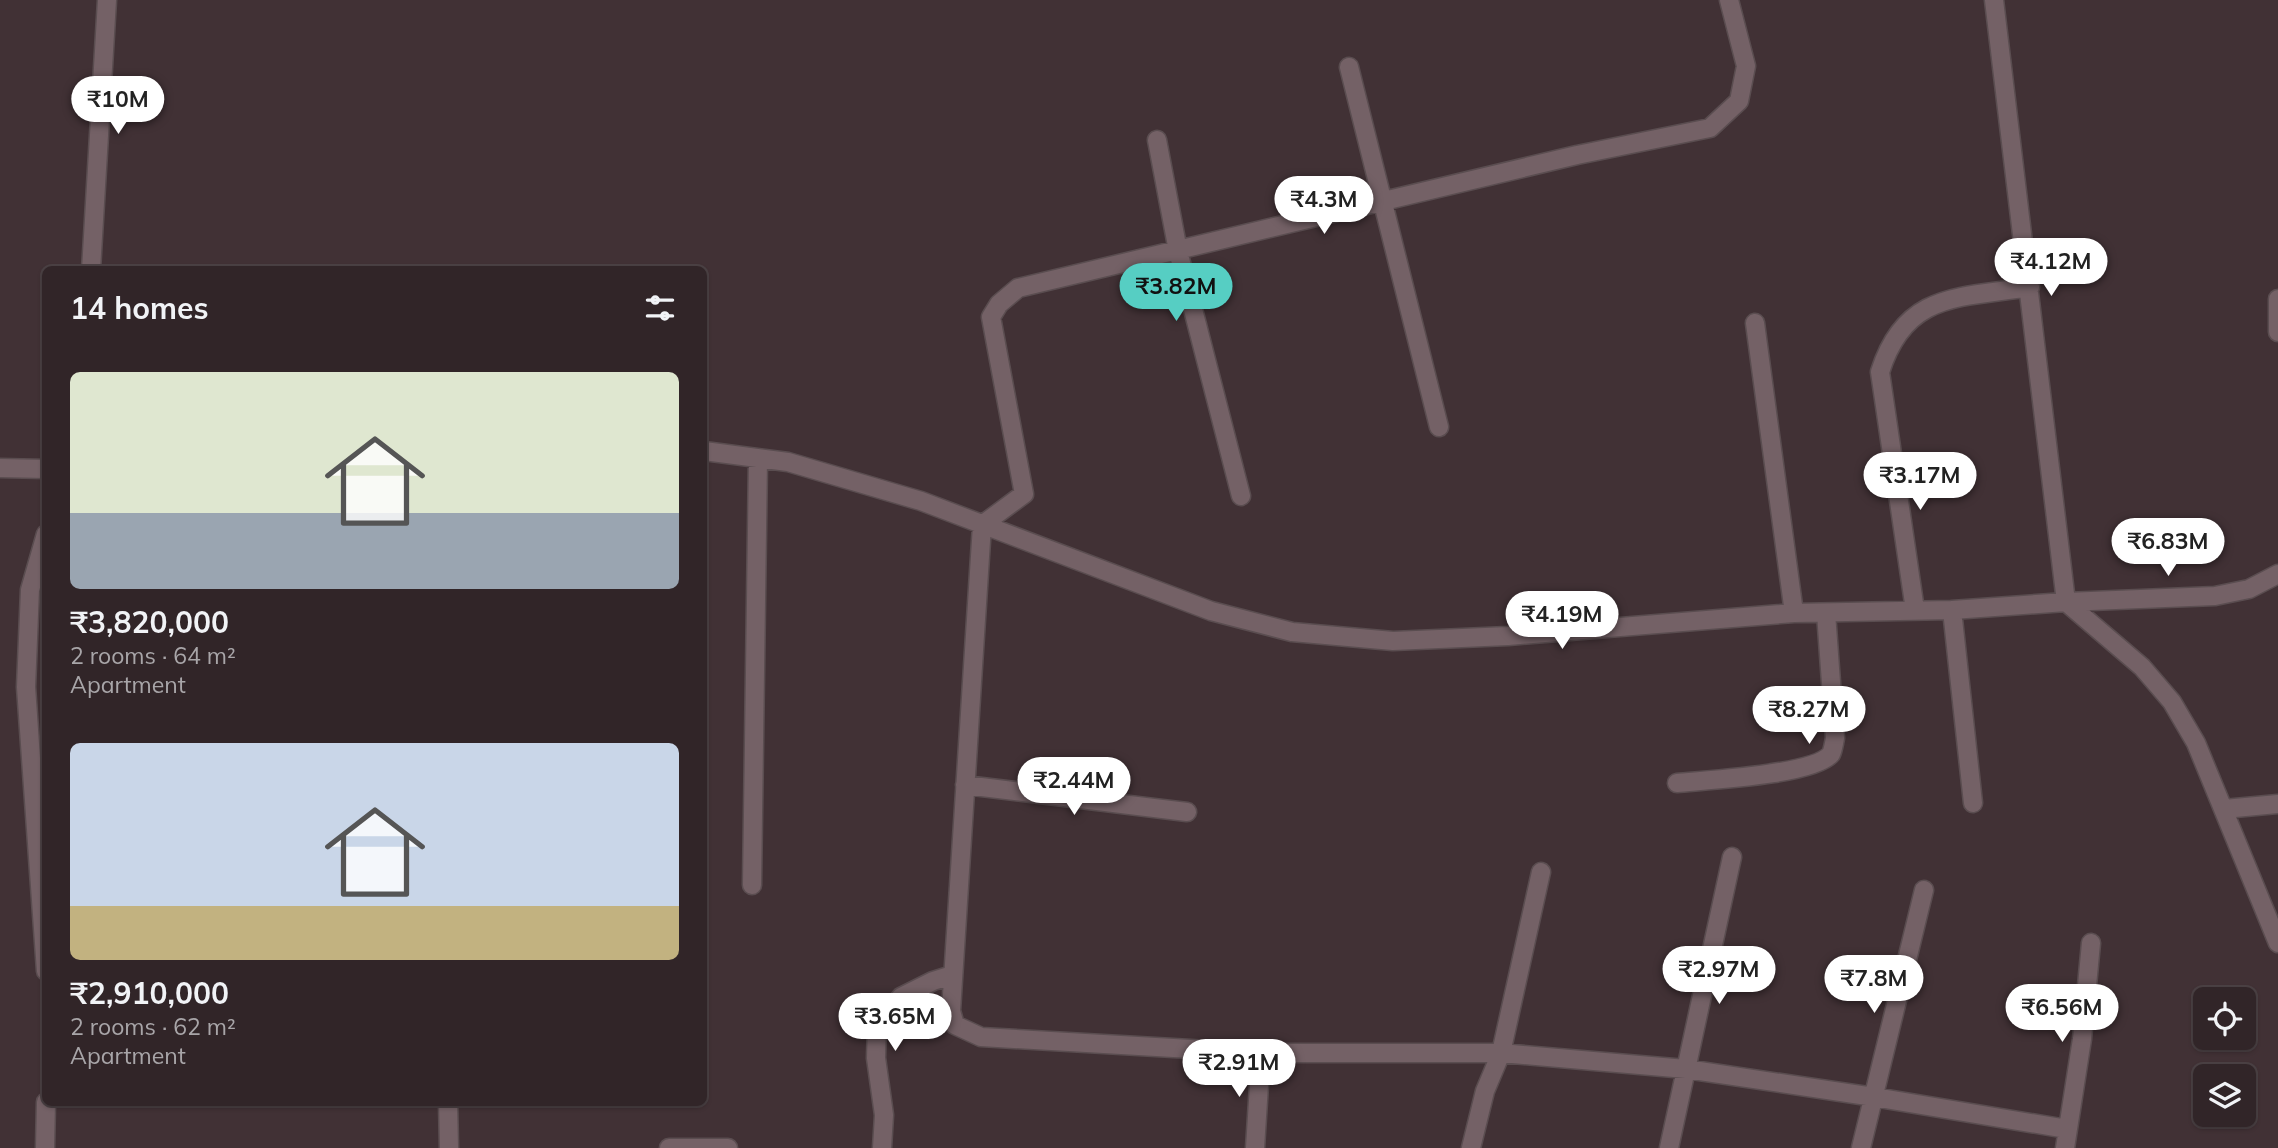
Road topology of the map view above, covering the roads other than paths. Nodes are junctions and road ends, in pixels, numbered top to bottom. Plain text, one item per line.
1 (107, 0) edge
2 (1729, 0) edge
3 (1994, 0) edge
4 (1349, 67) dead end
5 (1157, 140) dead end
6 (1382, 202) junction
7 (1178, 251) junction
8 (91, 266) edge
9 (2030, 286) junction
10 (2278, 299) edge
11 (1755, 323) dead end
12 (2278, 332) edge
13 (1439, 427) dead end
14 (707, 451) edge
15 (758, 458) junction
16 (0, 468) edge
17 (42, 469) edge
18 (1241, 496) dead end
19 (982, 525) junction
20 (42, 548) edge
21 (2278, 574) edge
22 (2066, 601) junction
23 (1915, 610) junction
24 (1952, 610) junction
25 (1794, 613) junction
26 (1826, 613) junction
27 (1677, 783) dead end
28 (965, 785) junction
29 (1973, 803) dead end
30 (2278, 804) edge
31 (2224, 809) junction
32 (1187, 812) dead end
33 (1732, 857) dead end
34 (1541, 872) dead end
35 (752, 885) dead end
36 (1924, 890) dead end
37 (42, 914) edge
38 (2091, 943) dead end
39 (2278, 943) edge
40 (952, 975) junction
41 (1261, 1053) junction
42 (1501, 1053) junction
43 (1686, 1069) junction
44 (1874, 1097) junction
45 (46, 1106) edge
46 (448, 1106) edge
47 (2067, 1129) junction
48 (45, 1148) edge
49 (449, 1148) edge
50 (669, 1148) edge
51 (728, 1148) edge
52 (882, 1148) edge
53 (1255, 1148) edge
54 (1471, 1148) edge
55 (1669, 1148) edge
56 (1861, 1148) edge
57 (2064, 1148) edge

1 - 8 street
2 - 6 street
3 - 9 street
4 - 6 street
5 - 7 street
6 - 7 street
6 - 13 street
7 - 18 street
7 - 19 street
9 - 22 street
9 - 23 street
10 - 12 street
11 - 25 street
14 - 15 street
15 - 19 street
15 - 35 street
16 - 17 street
19 - 25 street
19 - 28 street
20 - 37 street
21 - 22 street
22 - 24 street
22 - 31 street
23 - 24 street
23 - 26 street
24 - 29 street
25 - 26 street
26 - 27 street
28 - 32 street
28 - 40 street
30 - 31 street
31 - 39 street
33 - 43 street
34 - 42 street
36 - 44 street
38 - 47 street
40 - 41 street
40 - 52 street
41 - 42 street
41 - 53 street
42 - 43 street
42 - 54 street
43 - 44 street
43 - 55 street
44 - 47 street
44 - 56 street
45 - 48 street
46 - 49 street
47 - 57 street
50 - 51 street

